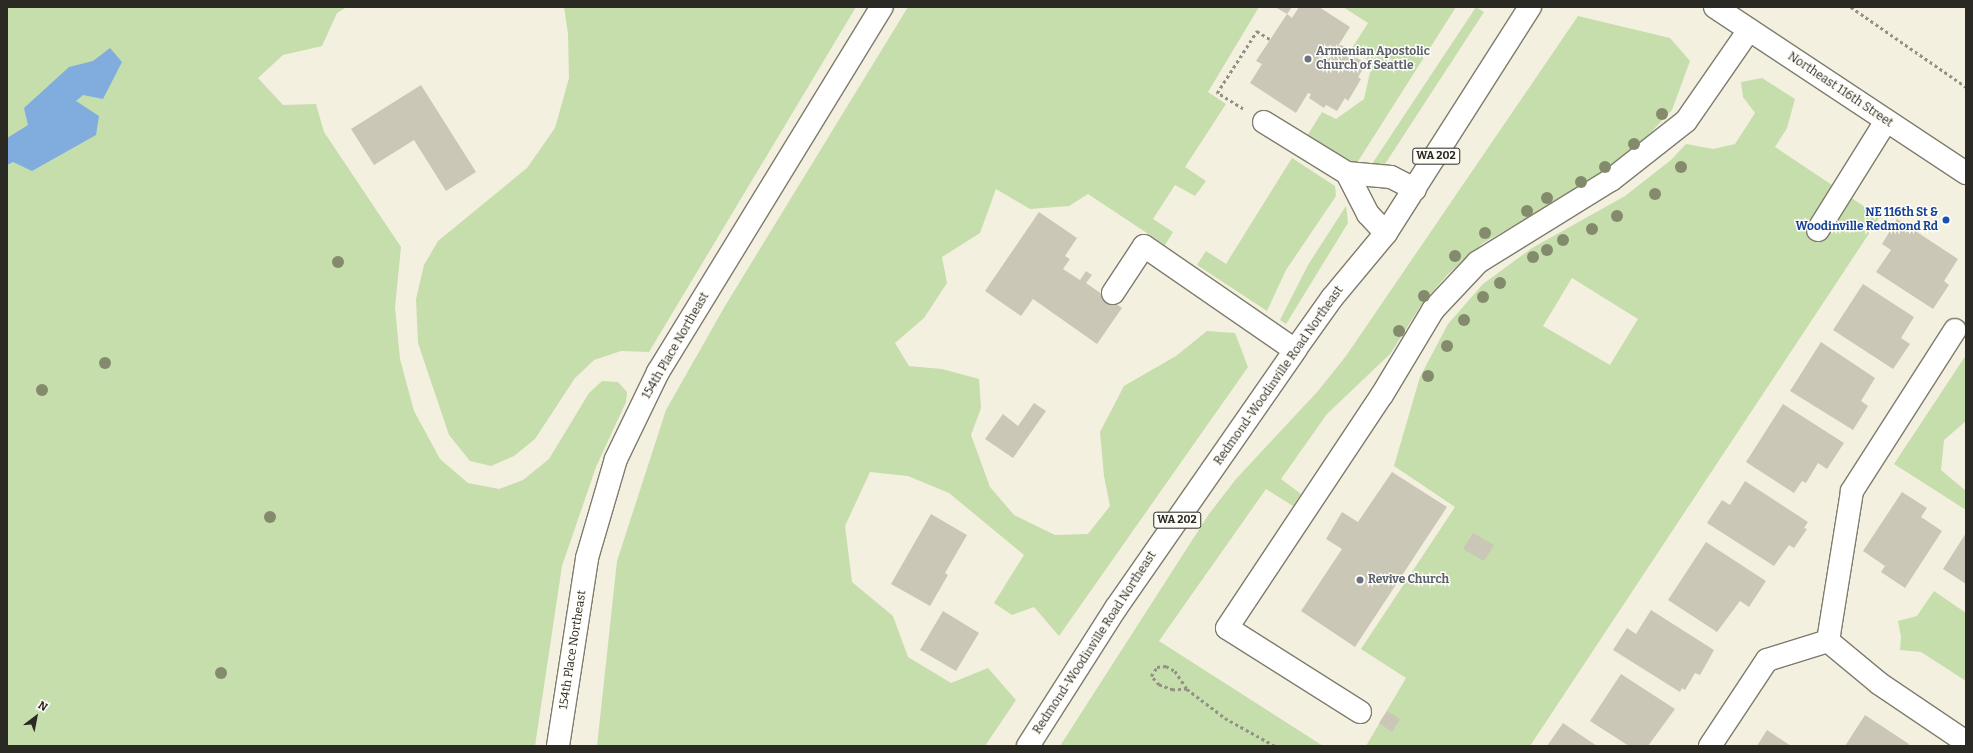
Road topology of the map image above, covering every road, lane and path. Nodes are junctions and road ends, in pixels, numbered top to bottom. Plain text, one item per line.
1 (882, 7) edge
2 (1530, 7) edge
3 (1715, 7) edge
4 (1851, 7) edge
5 (1749, 30) junction
6 (1270, 39) dead end
7 (1966, 87) edge
8 (1886, 120) junction
9 (1264, 122) joint
10 (1347, 173) junction
11 (1966, 174) edge
12 (1415, 189) junction
13 (1818, 230) dead end
14 (1386, 233) junction
15 (1112, 293) dead end
16 (1955, 330) dead end
17 (1295, 350) junction
18 (1828, 641) junction
19 (1187, 689) junction
20 (1360, 712) dead end
21 (1966, 742) edge
22 (558, 746) edge
23 (1028, 746) edge
24 (1275, 746) edge
25 (1710, 746) edge

1 - 22 street, 154th Place Northeast
2 - 12 street, Redmond-Woodinville Road Northeast / WA 202
3 - 5 street, Northeast 116th Street
4 - 7 path
5 - 8 street, Northeast 116th Street
5 - 20 street
6 - 9 path
8 - 11 street, Northeast 116th Street
8 - 13 street
9 - 10 street
10 - 12 street
10 - 14 street
12 - 14 street, Redmond-Woodinville Road Northeast / WA 202
14 - 17 street, Redmond-Woodinville Road Northeast / WA 202
15 - 17 street
16 - 18 street
17 - 23 street, Redmond-Woodinville Road Northeast / WA 202
18 - 21 street
18 - 25 street
19 - 19 path
19 - 24 path

